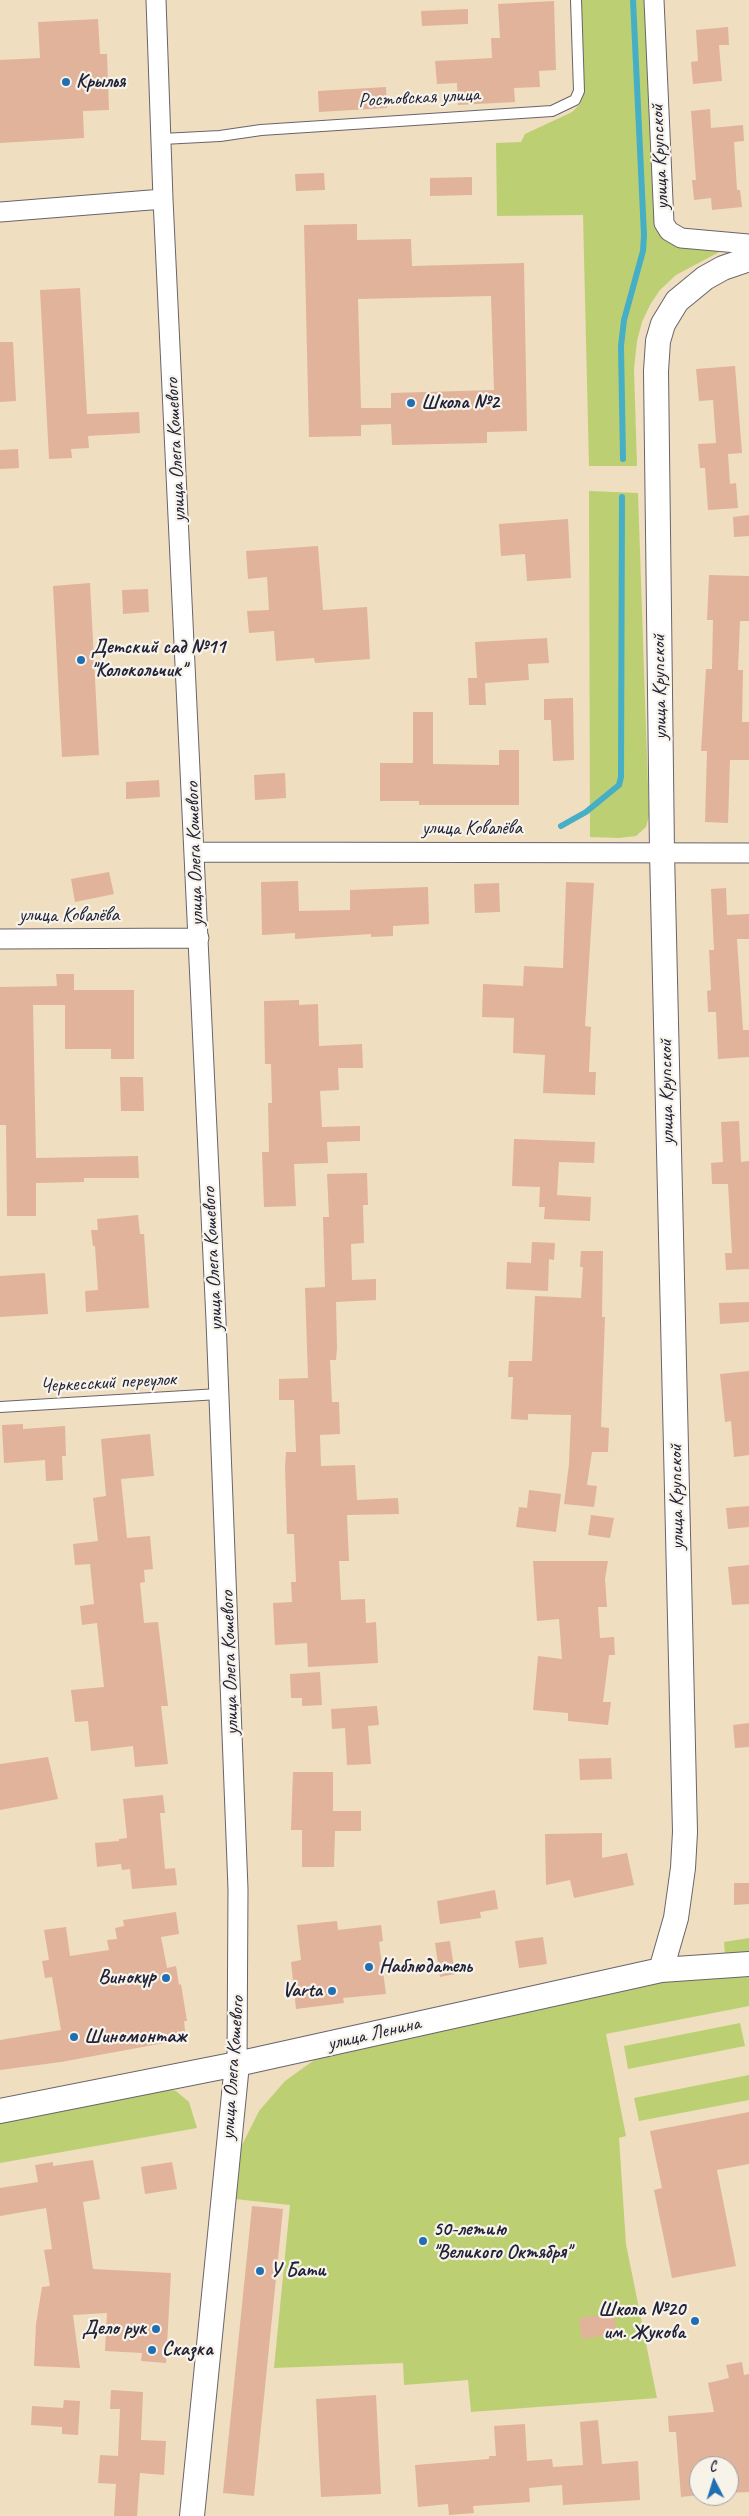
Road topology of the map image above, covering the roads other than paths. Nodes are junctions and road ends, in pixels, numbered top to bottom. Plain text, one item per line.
1 (156, 0) edge
2 (576, 0) edge
3 (654, 0) edge
4 (162, 139) junction
5 (163, 199) junction
6 (0, 212) edge
7 (749, 244) edge
8 (749, 258) edge
9 (196, 852) junction
10 (662, 852) junction
11 (749, 853) edge
12 (198, 938) junction
13 (0, 939) edge
14 (219, 1394) junction
15 (0, 1407) edge
16 (749, 1964) edge
17 (661, 1970) junction
18 (237, 2064) junction
19 (0, 2111) edge
20 (192, 2516) edge

1 - 4 street, улица Олега Кошевого
2 - 4 lane, Ростовская улица
3 - 7 street, улица Крупской
4 - 5 street, улица Олега Кошевого
5 - 6 street
5 - 9 street, улица Олега Кошевого
8 - 10 street, улица Крупской
9 - 10 street, улица Ковалёва
9 - 12 street, улица Олега Кошевого
10 - 11 street, улица Ковалёва
10 - 17 street, улица Крупской
12 - 13 street, улица Ковалёва
12 - 14 street, улица Олега Кошевого
14 - 15 lane, Черкесский переулок
14 - 18 street, улица Олега Кошевого
16 - 17 street, улица Ленина
17 - 18 street, улица Ленина
18 - 19 street, улица Ленина
18 - 20 street, улица Олега Кошевого

